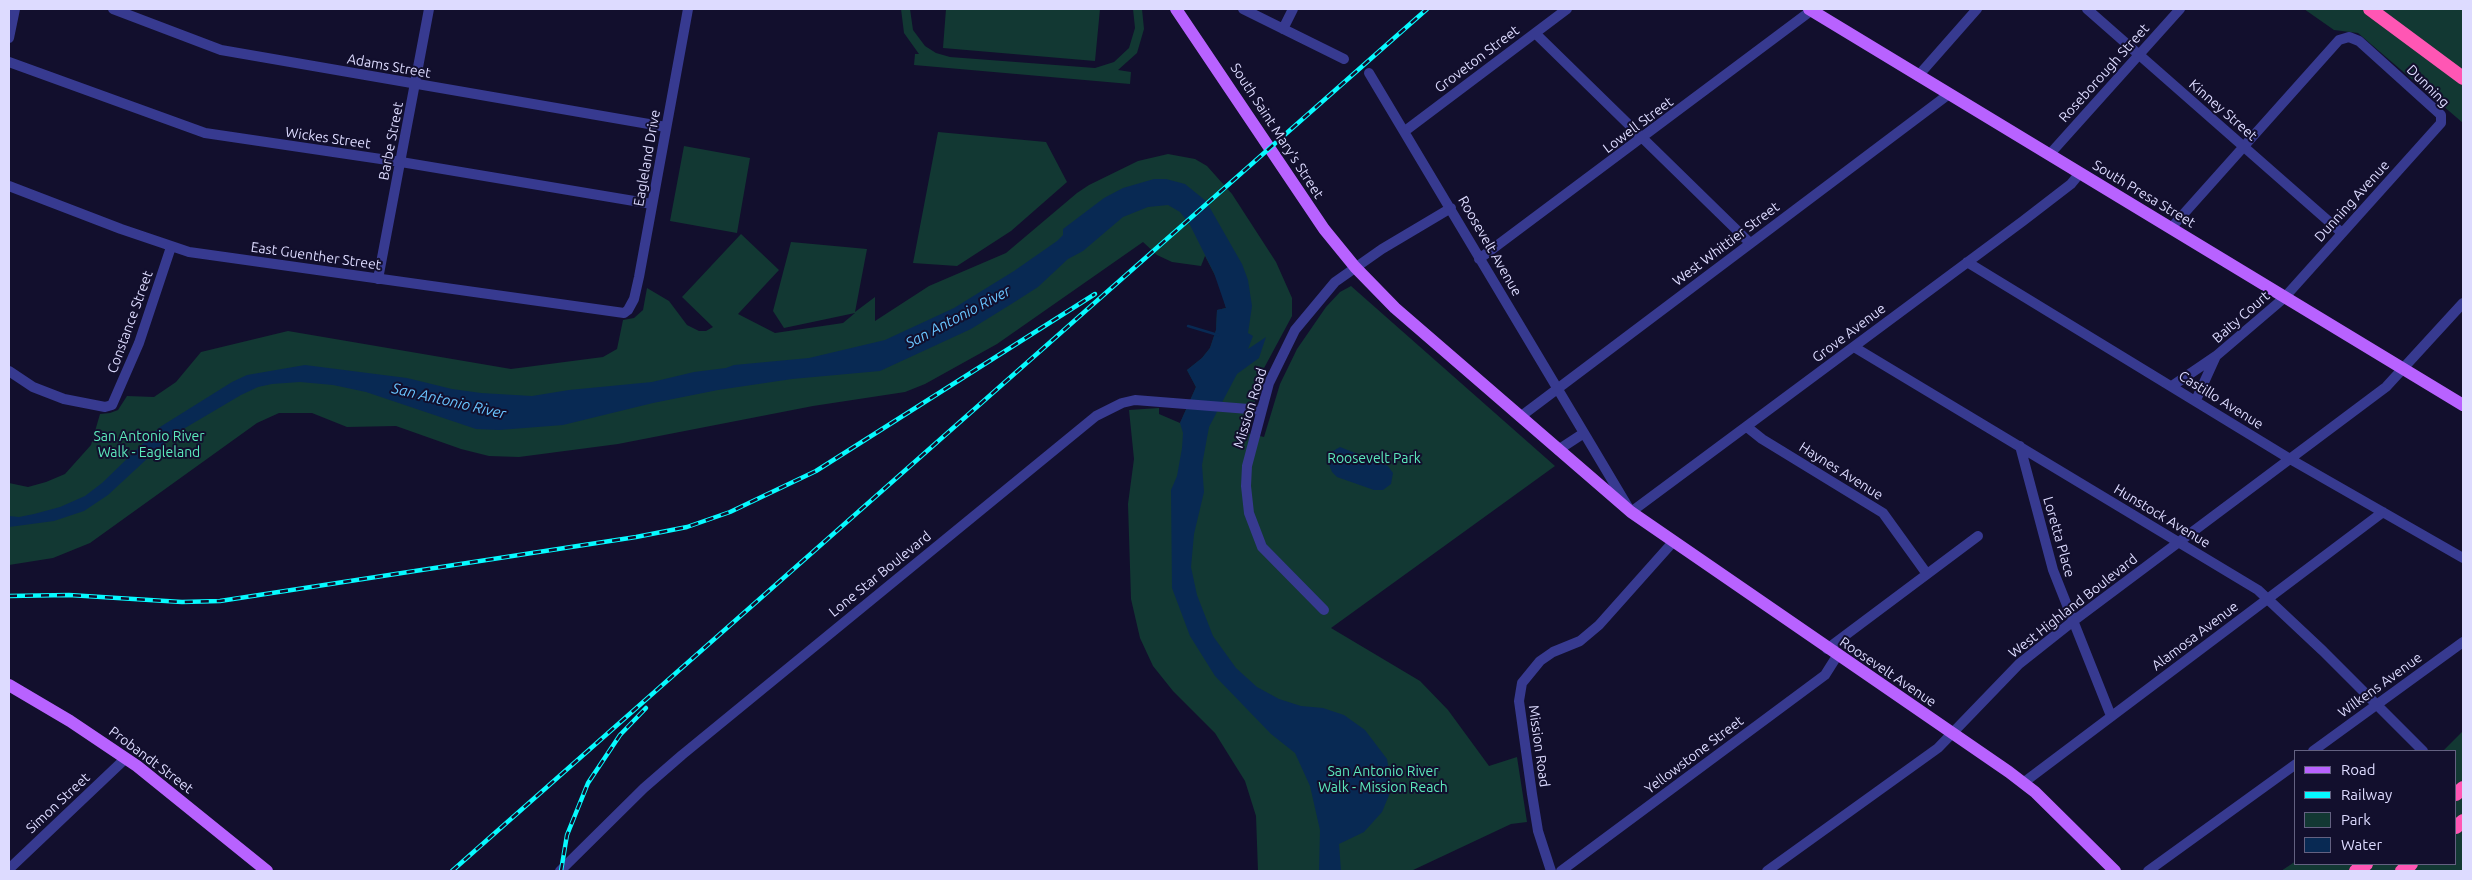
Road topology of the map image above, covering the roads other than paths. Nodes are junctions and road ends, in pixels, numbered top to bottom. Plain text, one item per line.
1 (15, 9) edge
2 (112, 9) edge
3 (429, 9) edge
4 (688, 9) edge
5 (1176, 9) edge
6 (1243, 9) edge
7 (1293, 9) edge
8 (1567, 9) edge
9 (1977, 9) edge
10 (2087, 9) edge
11 (2180, 9) edge
12 (2370, 9) edge
13 (1810, 10) edge
14 (1283, 29) junction
15 (1535, 33) junction
16 (9, 38) edge
17 (2139, 55) junction
18 (1344, 59) dead end
19 (9, 62) edge
20 (1369, 73) dead end
21 (1918, 76) junction
22 (2463, 78) edge
23 (416, 84) junction
24 (1948, 94) junction
25 (2441, 122) joint
26 (666, 127) junction
27 (1405, 131) junction
28 (1642, 138) junction
29 (2244, 146) junction
30 (2049, 156) junction
31 (401, 162) junction
32 (2080, 173) junction
33 (9, 186) edge
34 (652, 204) junction
35 (1450, 208) junction
36 (2172, 228) junction
37 (2342, 233) junction
38 (1750, 243) junction
39 (171, 247) junction
40 (1479, 259) junction
41 (1967, 262) junction
42 (1355, 267) junction
43 (378, 279) junction
44 (2284, 298) junction
45 (2463, 303) edge
46 (628, 310) joint
47 (1854, 347) junction
48 (2216, 356) junction
49 (9, 371) edge
50 (2402, 371) junction
51 (2172, 386) junction
52 (1557, 389) junction
53 (2196, 400) junction
54 (2463, 406) edge
55 (1261, 410) junction
56 (1520, 418) junction
57 (1747, 427) junction
58 (1584, 434) junction
59 (2020, 446) junction
60 (1558, 450) junction
61 (2290, 459) junction
62 (1631, 512) junction
63 (2383, 512) junction
64 (1978, 536) dead end
65 (1674, 542) junction
66 (2178, 543) junction
67 (2463, 558) edge
68 (1927, 574) junction
69 (2268, 598) junction
70 (1324, 610) dead end
71 (2072, 622) junction
72 (2463, 642) edge
73 (1832, 652) junction
74 (9, 685) edge
75 (2377, 705) junction
76 (2111, 716) junction
77 (1953, 734) junction
78 (2314, 750) edge
79 (2422, 750) edge
80 (126, 758) junction
81 (2294, 765) edge
82 (2023, 783) junction
83 (9, 869) edge
84 (267, 871) edge
85 (560, 871) edge
86 (1550, 871) edge
87 (1561, 871) edge
88 (1767, 871) edge
89 (2115, 871) edge
90 (2148, 871) edge

1 - 16 street
2 - 23 street, Adams Street
3 - 23 street, Barbe Street
4 - 26 street, Eagleland Drive
5 - 42 main road, South Saint Mary's Street
6 - 14 street
7 - 14 street
8 - 15 street, Groveton Street
9 - 21 street
10 - 17 street, Kinney Street
11 - 17 street, Roseborough Street
12 - 22 highway
13 - 21 main road, South Presa Street
13 - 28 street, Lowell Street
14 - 18 street
15 - 27 street, Groveton Street
15 - 28 street
17 - 29 street, Kinney Street
17 - 30 street, Roseborough Street
19 - 31 street, Wickes Street
20 - 27 street, Roosevelt Avenue
21 - 24 main road, South Presa Street
23 - 26 street, Adams Street
23 - 31 street, Barbe Street
24 - 30 main road, South Presa Street
24 - 38 street, West Whittier Street
25 - 29 street, Dunning
25 - 37 street, Dunning Avenue
26 - 34 street, Eagleland Drive
27 - 35 street, Roosevelt Avenue
28 - 38 street
28 - 40 street, Lowell Street
29 - 36 street
29 - 37 street, Kinney Street
30 - 32 main road, South Presa Street
31 - 34 street, Wickes Street
31 - 43 street, Barbe Street
32 - 36 main road, South Presa Street
32 - 41 street, Grove Avenue
33 - 39 street, East Guenther Street
34 - 46 street, Eagleland Drive
35 - 40 street, Roosevelt Avenue
35 - 42 street, Mission Road
36 - 44 main road, South Presa Street
37 - 44 street, Dunning Avenue
38 - 52 street, West Whittier Street
39 - 43 street, East Guenther Street
39 - 49 street, Constance Street
40 - 52 street, Roosevelt Avenue
41 - 47 street, Grove Avenue
41 - 51 street, Castillo Avenue
42 - 55 street, Mission Road
42 - 56 main road, Roosevelt Avenue
43 - 46 street, East Guenther Street
44 - 48 street, Baity Court
44 - 50 main road, South Presa Street
45 - 50 street, West Highland Boulevard
47 - 57 street, Grove Avenue
47 - 59 street, Hunstock Avenue
48 - 51 street, Baity Court
48 - 53 street, Baity Court
50 - 54 main road, South Presa Street
50 - 61 street, West Highland Boulevard
51 - 53 street, Castillo Avenue
52 - 56 street, West Whittier Street
52 - 58 street, Roosevelt Avenue
53 - 61 street, Castillo Avenue
55 - 70 street, Mission Road
55 - 85 street, Lone Star Boulevard
56 - 60 main road, Roosevelt Avenue
57 - 62 street, Grove Avenue
57 - 68 street, Haynes Avenue
58 - 60 street
58 - 62 street, Roosevelt Avenue
59 - 66 street, Hunstock Avenue
59 - 71 street, Loretta Place
60 - 62 main road, Roosevelt Avenue
61 - 63 street, Castillo Avenue
61 - 66 street, West Highland Boulevard
62 - 65 main road, Roosevelt Avenue
63 - 67 street, Castillo Avenue
63 - 69 street, Alamosa Avenue
64 - 68 street, Yellowstone Street
65 - 73 main road, Roosevelt Avenue
65 - 86 street, Mission Road
66 - 69 street, Hunstock Avenue
66 - 71 street, West Highland Boulevard
68 - 73 street, Yellowstone Street
69 - 75 street, Hunstock Avenue
69 - 76 street, Alamosa Avenue
71 - 76 street, Loretta Place
71 - 77 street, West Highland Boulevard
72 - 75 street, Wilkens Avenue
73 - 77 main road, Roosevelt Avenue
73 - 87 street, Yellowstone Street
74 - 80 main road, Probandt Street
75 - 78 street, Wilkens Avenue
75 - 79 street, Hunstock Avenue
76 - 82 street, Alamosa Avenue
77 - 82 main road, Roosevelt Avenue
77 - 88 street, West Highland Boulevard
80 - 83 street, Simon Street
80 - 84 main road, Probandt Street
81 - 90 street
82 - 89 main road, Roosevelt Avenue

